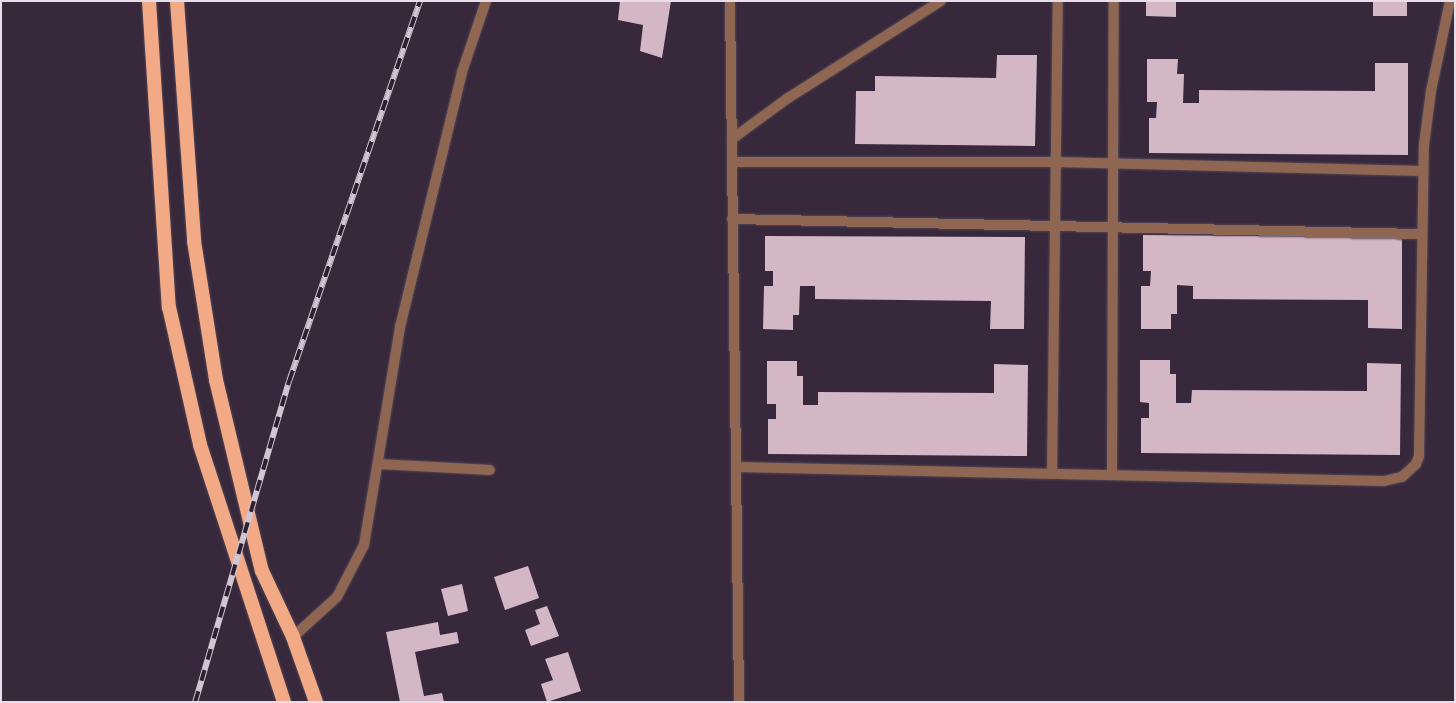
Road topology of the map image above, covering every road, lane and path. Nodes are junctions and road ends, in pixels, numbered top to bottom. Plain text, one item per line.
1 (149, 1) edge
2 (177, 1) edge
3 (486, 1) edge
4 (730, 1) edge
5 (942, 1) edge
6 (1058, 1) edge
7 (1114, 1) edge
8 (1450, 1) edge
9 (732, 139) junction
10 (732, 162) junction
11 (1056, 162) junction
12 (1113, 164) junction
13 (1423, 171) junction
14 (732, 219) junction
15 (1056, 225) junction
16 (1114, 226) junction
17 (1422, 234) junction
18 (379, 464) junction
19 (736, 467) junction
20 (490, 470) dead end
21 (1052, 474) junction
22 (1112, 475) junction
23 (293, 637) junction
24 (284, 702) edge
25 (316, 702) edge
26 (738, 702) edge

1 - 24 highway
2 - 23 highway
3 - 18 street
4 - 9 street
5 - 9 street
6 - 11 street
7 - 12 street
8 - 13 street
9 - 10 street
10 - 11 street
10 - 14 street
11 - 12 street
11 - 15 street
12 - 13 street
12 - 16 street
13 - 17 street
14 - 15 street
14 - 19 street
15 - 16 street
15 - 21 street
16 - 17 street
16 - 22 street
17 - 22 street
18 - 20 street
18 - 23 street
19 - 21 street
19 - 26 street
21 - 22 street
23 - 25 highway

